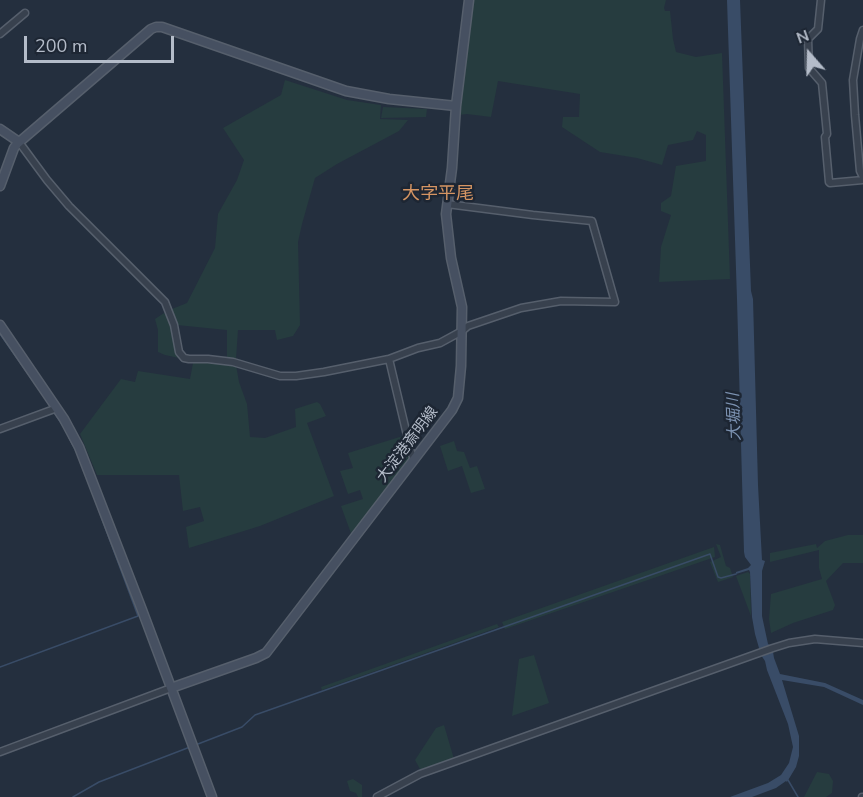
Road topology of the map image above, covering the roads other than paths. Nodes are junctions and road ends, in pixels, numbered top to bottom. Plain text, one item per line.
1 (469, 0) edge
2 (821, 0) edge
3 (25, 13) dead end
4 (863, 30) edge
5 (0, 34) edge
6 (456, 106) junction
7 (0, 129) edge
8 (19, 142) junction
9 (863, 178) edge
10 (0, 186) edge
11 (447, 204) junction
12 (0, 325) edge
13 (462, 331) junction
14 (388, 359) junction
15 (54, 409) junction
16 (0, 429) edge
17 (414, 459) junction
18 (863, 643) edge
19 (171, 688) junction
20 (0, 752) edge
21 (212, 797) edge
22 (377, 797) edge

1 - 6 street, 大淀港斎明線
2 - 9 street
3 - 5 street
4 - 9 street
6 - 8 street
6 - 11 street, 大淀港斎明線
7 - 8 street
8 - 10 street
8 - 14 street
11 - 13 street, 大淀港斎明線
11 - 13 street
12 - 15 street
13 - 14 street
13 - 17 street, 大淀港斎明線
14 - 17 street
15 - 16 street
15 - 19 street
17 - 19 street, 大淀港斎明線
18 - 22 street
19 - 20 street
19 - 21 street

